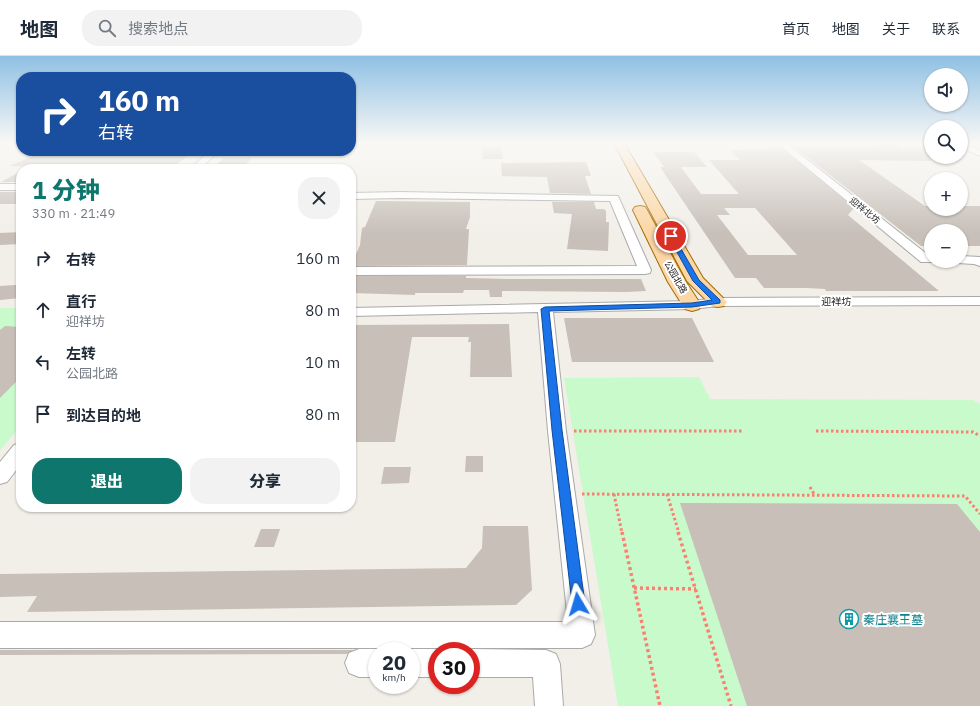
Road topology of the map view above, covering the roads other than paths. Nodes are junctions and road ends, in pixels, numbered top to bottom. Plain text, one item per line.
1 (620, 173) edge
2 (636, 173) edge
3 (819, 173) edge
4 (0, 187) edge
5 (16, 187) edge
6 (356, 188) edge
7 (400, 195) junction
8 (356, 196) edge
9 (924, 258) edge
10 (968, 260) edge
11 (980, 262) edge
12 (356, 271) edge
13 (718, 302) junction
14 (978, 302) edge
15 (692, 305) junction
16 (545, 309) junction
17 (356, 312) edge
18 (16, 456) edge
19 (0, 476) edge
20 (0, 635) edge
21 (480, 663) edge
22 (550, 706) edge

1 - 15 main road, 公园北路
2 - 13 main road, 公园北路
3 - 9 street, 迎祥北坊
4 - 5 street
6 - 7 street
7 - 8 street
7 - 12 street
10 - 11 street
13 - 14 street, 迎祥坊
13 - 15 street, 迎祥坊
15 - 16 street, 迎祥坊
16 - 17 street, 迎祥坊
16 - 20 street
18 - 19 street
21 - 22 street

